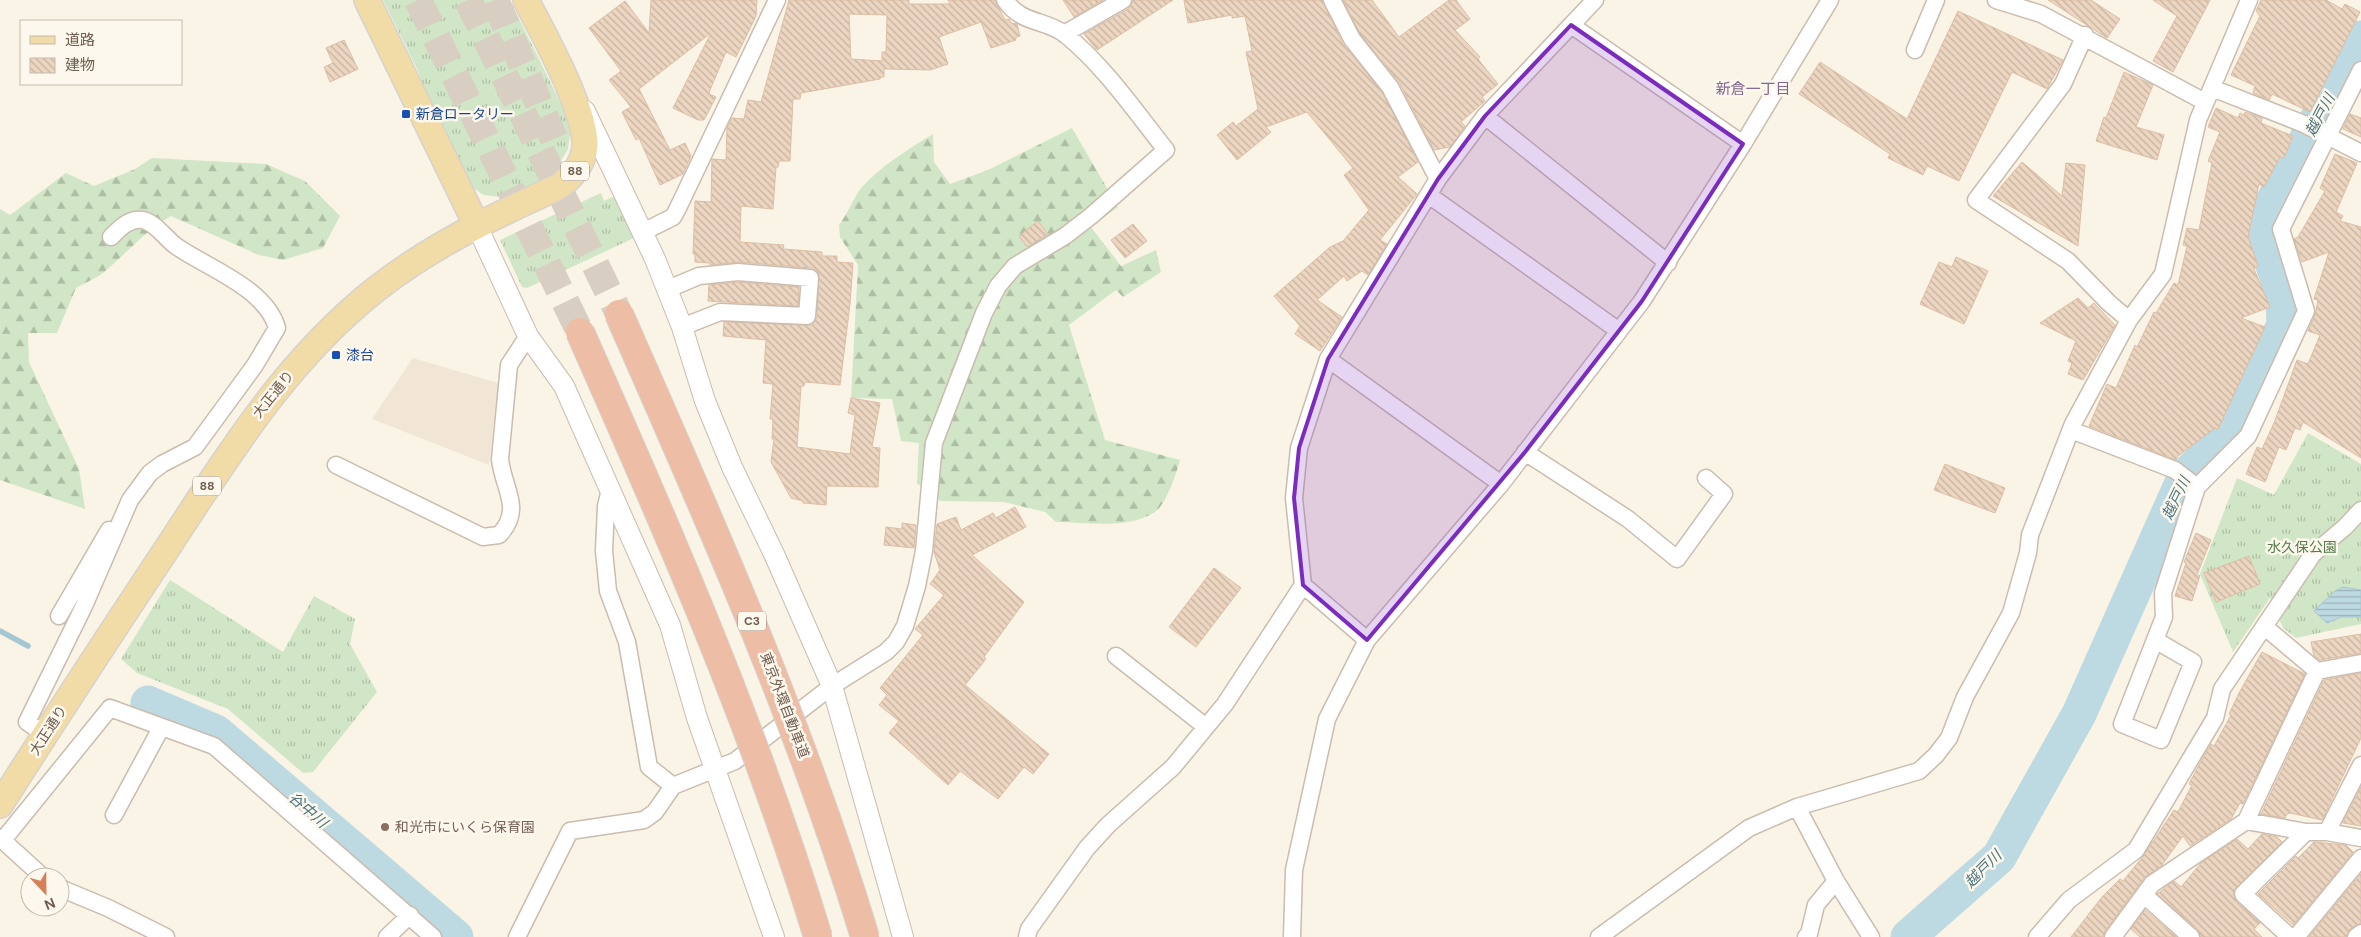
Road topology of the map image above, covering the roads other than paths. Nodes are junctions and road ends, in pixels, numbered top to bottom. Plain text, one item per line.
1 (367, 0) edge
2 (526, 0) edge
3 (777, 0) edge
4 (1005, 0) edge
5 (1123, 0) edge
6 (1332, 0) edge
7 (1595, 0) edge
8 (1830, 0) edge
9 (1936, 0) edge
10 (2249, 0) edge
11 (2002, 1) edge
12 (1571, 25) junction
13 (1064, 34) junction
14 (2085, 36) junction
15 (1915, 50) dead end
16 (558, 66) junction
17 (2361, 70) edge
18 (2208, 95) junction
19 (1484, 116) junction
20 (2328, 135) junction
21 (1743, 144) junction
22 (2361, 153) edge
23 (1438, 179) junction
24 (1430, 196) junction
25 (476, 224) junction
26 (643, 232) junction
27 (111, 236) dead end
28 (1668, 264) junction
29 (668, 289) junction
30 (619, 314) tunnel mouth
31 (2129, 320) junction
32 (682, 327) junction
33 (1618, 331) junction
34 (580, 332) tunnel mouth
35 (528, 336) junction
36 (1328, 359) junction
37 (2071, 430) junction
38 (1525, 452) junction
39 (336, 465) dead end
40 (1706, 478) dead end
41 (1501, 484) junction
42 (2194, 484) junction
43 (610, 490) junction
44 (2361, 510) edge
45 (121, 522) junction
46 (1303, 584) junction
47 (60, 616) dead end
48 (2265, 627) junction
49 (1367, 640) junction
50 (2155, 640) junction
51 (1116, 656) dead end
52 (2361, 663) edge
53 (2317, 671) junction
54 (832, 686) junction
55 (1206, 727) junction
56 (162, 728) junction
57 (45, 734) junction
58 (2361, 765) edge
59 (716, 770) junction
60 (673, 786) junction
61 (0, 804) edge
62 (1797, 807) junction
63 (114, 815) dead end
64 (2246, 821) junction
65 (2306, 832) junction
66 (2327, 832) junction
67 (2361, 838) edge
68 (2, 839) edge
69 (2361, 858) edge
70 (32, 867) edge
71 (1836, 881) junction
72 (70, 892) edge
73 (2144, 895) junction
74 (410, 915) junction
75 (2361, 933) edge
76 (166, 937) edge
77 (388, 937) edge
78 (433, 937) edge
79 (517, 937) edge
80 (774, 937) edge
81 (818, 937) edge
82 (865, 937) edge
83 (903, 937) edge
84 (1027, 937) edge
85 (1292, 937) edge
86 (1599, 937) edge
87 (1806, 937) edge
88 (1872, 937) edge
89 (2037, 937) edge
90 (2113, 937) edge
91 (2191, 937) edge
92 (2290, 937) edge
93 (2296, 937) edge
94 (2356, 937) edge

1 - 25 main road
2 - 16 main road, 88
3 - 26 street
4 - 13 street
5 - 13 street
6 - 23 street
7 - 12 street
8 - 21 street
9 - 15 street
10 - 18 street
11 - 14 street
12 - 19 street
12 - 21 street
13 - 54 street
14 - 18 street
14 - 31 street
16 - 25 main road, 大正通り / 88
16 - 26 street
17 - 20 street
18 - 20 street
18 - 31 street
19 - 23 street
19 - 28 street
20 - 22 street
20 - 42 street
21 - 28 street
23 - 24 street
24 - 33 street
24 - 36 street
25 - 35 street
25 - 57 main road, 大正通り / 88
26 - 29 street
27 - 45 street
28 - 33 street
29 - 32 street
29 - 32 street
30 - 82 highway, 東京外環自動車道 / C3, bridge
31 - 37 street
32 - 54 street
33 - 38 street
34 - 81 highway, bridge
35 - 39 street
35 - 43 street
36 - 41 street
36 - 46 street
37 - 42 street
37 - 62 street
38 - 40 street
38 - 41 street
41 - 49 street
42 - 50 street
43 - 59 street
43 - 60 street
44 - 48 street
45 - 47 street
45 - 57 street
46 - 49 street
46 - 55 street
48 - 53 street
48 - 89 street
49 - 85 street
50 - 50 street
51 - 55 street
52 - 53 street
53 - 64 street
54 - 59 street
54 - 83 street
55 - 84 street
56 - 63 street
56 - 68 street
56 - 74 street
57 - 61 main road, 大正通り / 88
58 - 66 street
59 - 60 street
59 - 80 street
60 - 79 street
62 - 71 street
62 - 86 street
64 - 65 street
64 - 73 street
65 - 66 street
65 - 92 street
66 - 67 street
68 - 70 street
69 - 93 street
71 - 87 street
71 - 88 street
72 - 76 street
73 - 90 street
73 - 91 street
74 - 77 street
74 - 78 street
75 - 94 street

